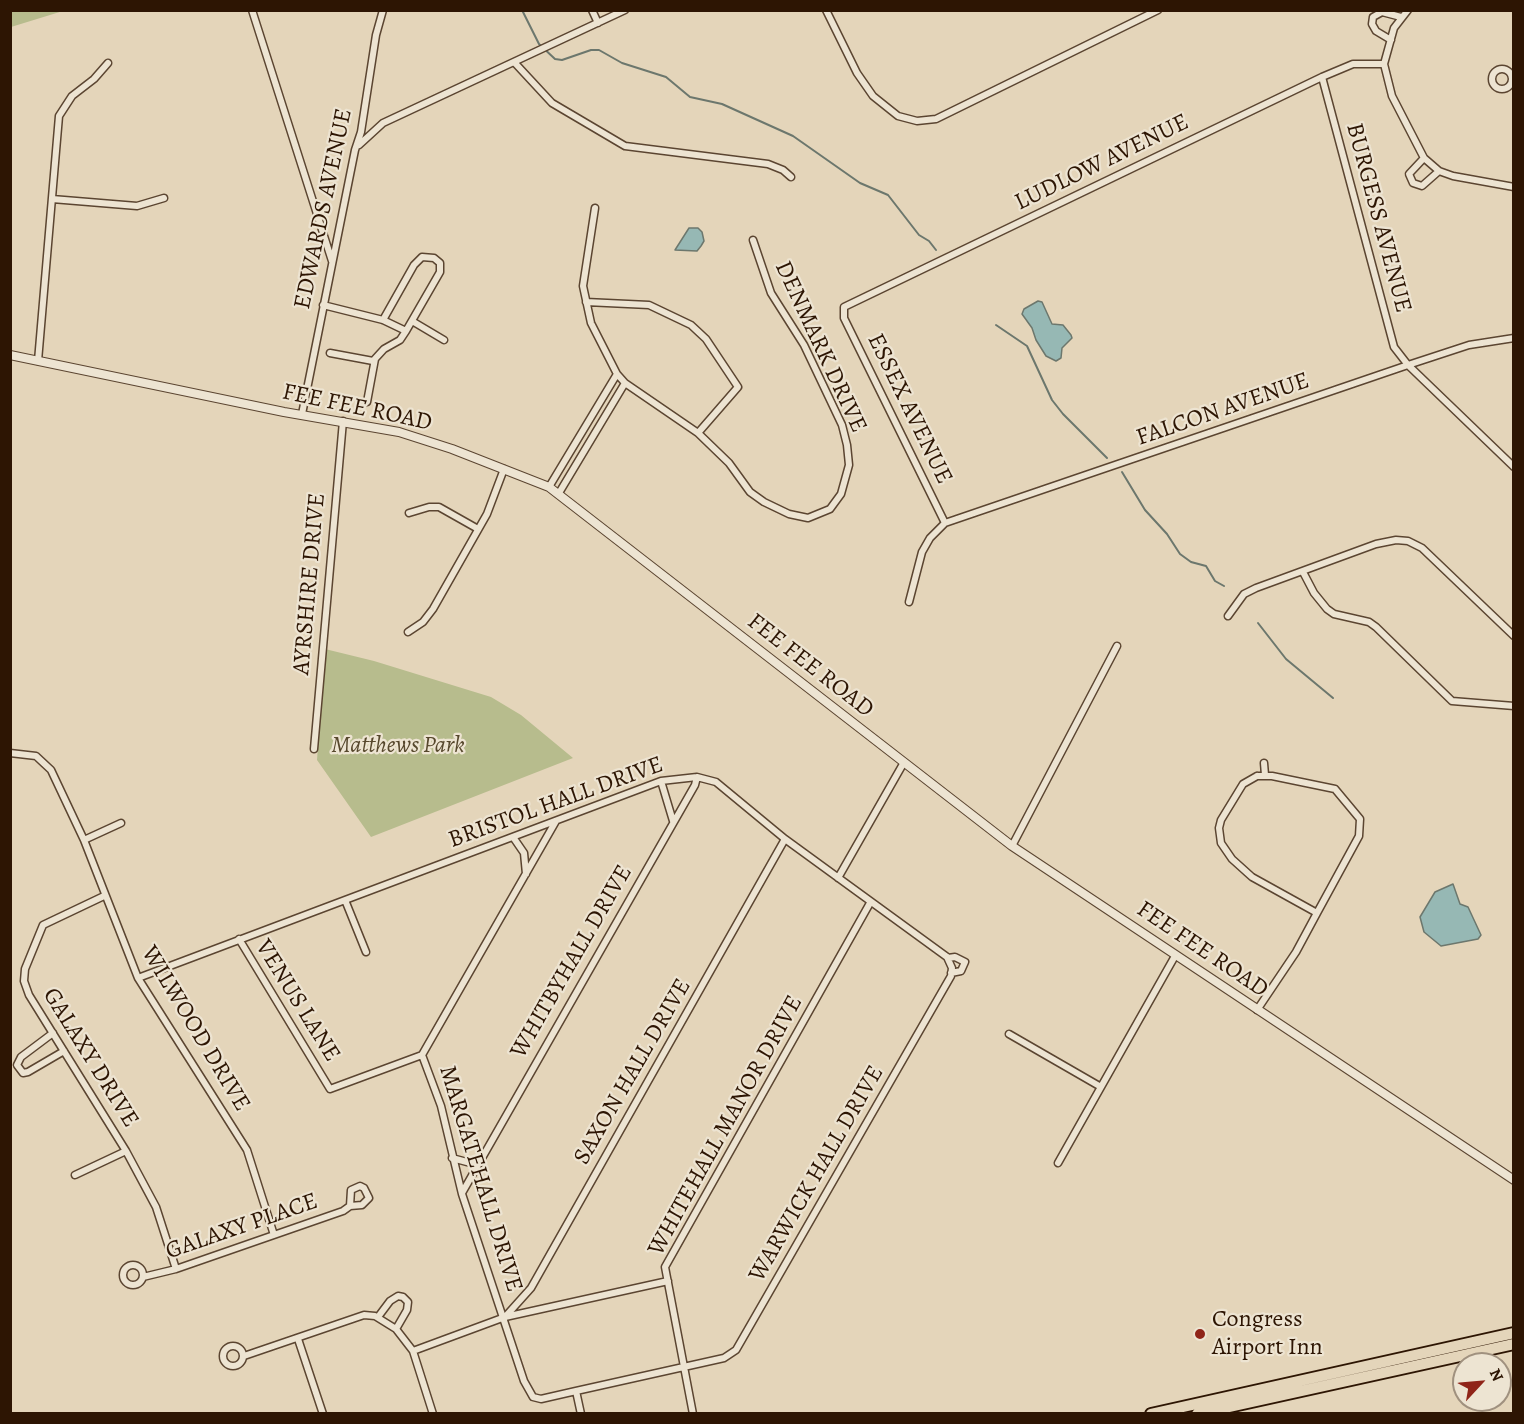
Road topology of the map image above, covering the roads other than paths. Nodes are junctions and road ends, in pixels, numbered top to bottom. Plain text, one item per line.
1 (252, 10) edge
2 (383, 10) edge
3 (592, 10) edge
4 (625, 10) edge
5 (826, 10) edge
6 (1158, 10) edge
7 (1408, 10) edge
8 (1401, 17) junction
9 (598, 23) junction
10 (1391, 40) junction
11 (514, 62) junction
12 (108, 63) dead end
13 (1384, 63) junction
14 (1322, 77) junction
15 (355, 150) junction
16 (1424, 158) junction
17 (1439, 171) junction
18 (791, 177) dead end
19 (1514, 187) edge
20 (164, 198) dead end
21 (52, 199) junction
22 (595, 208) dead end
23 (753, 240) dead end
24 (332, 261) junction
25 (586, 302) junction
26 (323, 305) junction
27 (843, 311) joint
28 (383, 320) junction
29 (412, 321) junction
30 (406, 331) junction
31 (1514, 338) edge
32 (444, 340) dead end
33 (330, 353) dead end
34 (10, 355) edge
35 (375, 359) junction
36 (38, 361) junction
37 (1408, 365) junction
38 (617, 374) junction
39 (625, 383) junction
40 (367, 402) dead end
41 (302, 414) junction
42 (343, 421) junction
43 (698, 433) junction
44 (1514, 467) edge
45 (504, 469) junction
46 (549, 487) junction
47 (559, 493) junction
48 (408, 513) dead end
49 (945, 522) junction
50 (478, 529) junction
51 (1303, 572) junction
52 (909, 602) dead end
53 (1227, 616) dead end
54 (408, 632) dead end
55 (1514, 636) edge
56 (1117, 646) dead end
57 (1514, 706) edge
58 (314, 749) dead end
59 (10, 753) edge
60 (1264, 763) dead end
61 (903, 764) junction
62 (1265, 775) junction
63 (697, 777) junction
64 (661, 781) junction
65 (556, 821) junction
66 (673, 821) junction
67 (122, 823) dead end
68 (513, 837) junction
69 (785, 839) junction
70 (84, 840) junction
71 (1012, 846) junction
72 (526, 874) junction
73 (838, 878) junction
74 (104, 896) junction
75 (345, 900) junction
76 (870, 903) junction
77 (1317, 913) junction
78 (239, 939) junction
79 (366, 952) dead end
80 (1175, 956) junction
81 (948, 958) junction
82 (952, 971) junction
83 (138, 978) junction
84 (1257, 1010) junction
85 (53, 1033) junction
86 (1009, 1034) dead end
87 (64, 1051) junction
88 (422, 1056) junction
89 (1101, 1087) junction
90 (126, 1151) junction
91 (452, 1158) junction
92 (1058, 1163) dead end
93 (478, 1165) junction
94 (75, 1175) dead end
95 (1514, 1180) edge
96 (462, 1194) junction
97 (350, 1206) dead end
98 (274, 1234) junction
99 (176, 1269) junction
100 (143, 1277) dead end
101 (668, 1281) junction
102 (378, 1317) junction
103 (505, 1317) junction
104 (396, 1329) junction
105 (1514, 1334) edge
106 (298, 1339) junction
107 (1514, 1344) edge
108 (413, 1351) junction
109 (244, 1356) dead end
110 (686, 1367) junction
111 (576, 1391) junction
112 (533, 1397) joint
113 (323, 1413) edge
114 (433, 1413) edge
115 (581, 1413) edge
116 (693, 1413) edge
117 (1151, 1413) edge
118 (1197, 1413) edge

1 - 24 street
2 - 15 street, EDWARDS AVENUE
3 - 9 street
4 - 9 street
5 - 6 street
7 - 8 street
8 - 10 street
8 - 10 street
9 - 11 street
10 - 13 street
11 - 15 street
11 - 18 street
12 - 21 street
13 - 14 street, LUDLOW AVENUE
13 - 16 street
14 - 27 street, LUDLOW AVENUE
14 - 37 street, BURGESS AVENUE
15 - 24 street, EDWARDS AVENUE
16 - 17 street
16 - 17 street
17 - 19 street
20 - 21 street
21 - 36 street
22 - 25 street
23 - 43 street, DENMARK DRIVE
24 - 26 street, EDWARDS AVENUE
25 - 38 street
25 - 43 street
26 - 28 street
26 - 41 street, EDWARDS AVENUE
27 - 49 street, ESSEX AVENUE
28 - 29 street
28 - 30 street
29 - 30 street
29 - 32 street
30 - 35 street
31 - 37 street, FALCON AVENUE
33 - 35 street
34 - 36 street, FEE FEE ROAD
35 - 40 street
36 - 41 street, FEE FEE ROAD
37 - 44 street, BURGESS AVENUE
37 - 49 street, FALCON AVENUE
38 - 39 street
38 - 46 street
39 - 43 street
39 - 47 street
41 - 42 street, FEE FEE ROAD
42 - 45 street, FEE FEE ROAD
42 - 58 street, AYRSHIRE DRIVE
45 - 46 street, FEE FEE ROAD
45 - 50 street
46 - 47 street, FEE FEE ROAD
47 - 61 street, FEE FEE ROAD
48 - 50 street
49 - 52 street
50 - 54 street
51 - 53 street
51 - 55 street
51 - 57 street
56 - 71 street
59 - 70 street, WILWOOD DRIVE
60 - 62 street
61 - 71 street, FEE FEE ROAD
61 - 73 street
62 - 77 street
62 - 77 street
63 - 64 street, BRISTOL HALL DRIVE
63 - 66 street, WHITBYHALL DRIVE
63 - 69 street, BRISTOL HALL DRIVE
64 - 65 street, BRISTOL HALL DRIVE
64 - 66 street
65 - 68 street, BRISTOL HALL DRIVE
65 - 72 street, MARGATEHALL DRIVE
66 - 93 street, WHITBYHALL DRIVE
67 - 70 street
68 - 72 street
68 - 75 street, BRISTOL HALL DRIVE
69 - 73 street, BRISTOL HALL DRIVE
69 - 103 street, SAXON HALL DRIVE
70 - 74 street, WILWOOD DRIVE
71 - 80 street, FEE FEE ROAD
72 - 88 street, MARGATEHALL DRIVE
73 - 76 street, BRISTOL HALL DRIVE
74 - 83 street, WILWOOD DRIVE
74 - 85 street, GALAXY DRIVE
75 - 78 street, BRISTOL HALL DRIVE
75 - 79 street
76 - 81 street, BRISTOL HALL DRIVE
76 - 101 street, WHITEHALL MANOR DRIVE
77 - 84 street
78 - 83 street, BRISTOL HALL DRIVE
78 - 88 street, VENUS LANE
80 - 84 street, FEE FEE ROAD
80 - 89 street
81 - 82 street
81 - 82 street, BRISTOL HALL DRIVE
82 - 110 street, WARWICK HALL DRIVE
83 - 98 street, WILWOOD DRIVE
84 - 95 street, FEE FEE ROAD
85 - 87 street, GALAXY DRIVE
85 - 87 street
86 - 89 street
87 - 90 street, GALAXY DRIVE
88 - 91 street, MARGATEHALL DRIVE
89 - 92 street
90 - 94 street
90 - 99 street, GALAXY DRIVE
91 - 93 street
91 - 96 street, MARGATEHALL DRIVE
93 - 96 street, WHITBYHALL DRIVE
96 - 103 street, MARGATEHALL DRIVE
97 - 98 street, GALAXY PLACE
98 - 99 street, GALAXY PLACE
99 - 100 street, GALAXY PLACE
101 - 103 street
101 - 110 street, WHITEHALL MANOR DRIVE
102 - 104 street
102 - 104 street
102 - 106 street
103 - 108 street
103 - 112 street, MARGATEHALL DRIVE
104 - 108 street
105 - 117 highway
106 - 109 street
106 - 113 street
107 - 118 highway
108 - 114 street
110 - 111 street, WARWICK HALL DRIVE
110 - 116 street, WHITEHALL MANOR DRIVE
111 - 112 street, WARWICK HALL DRIVE
111 - 115 street

